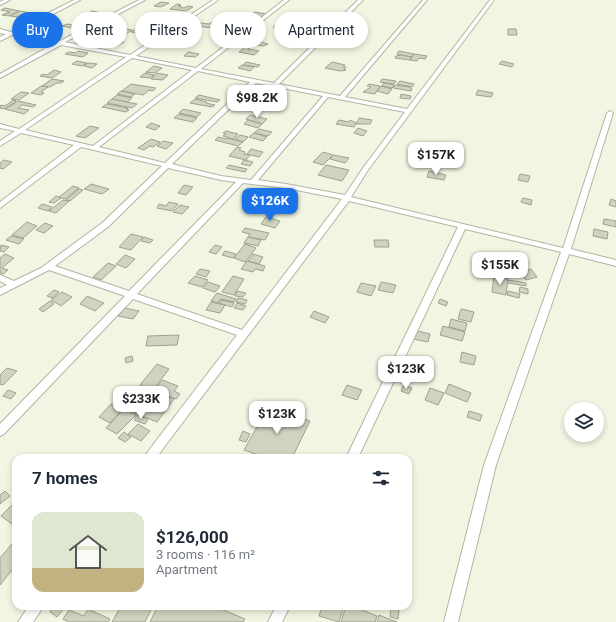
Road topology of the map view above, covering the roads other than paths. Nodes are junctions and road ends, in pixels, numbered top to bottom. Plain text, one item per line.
1 (8, 0) edge
2 (78, 0) edge
3 (143, 0) edge
4 (216, 0) edge
5 (287, 0) edge
6 (362, 0) edge
7 (425, 0) edge
8 (492, 0) edge
9 (0, 4) edge
10 (0, 31) edge
11 (11, 33) junction
12 (0, 39) edge
13 (63, 41) edge
14 (63, 44) edge
15 (51, 48) edge
16 (131, 57) junction
17 (195, 69) junction
18 (0, 76) edge
19 (254, 81) junction
20 (275, 85) junction
21 (327, 95) junction
22 (341, 98) junction
23 (409, 111) junction
24 (610, 113) dead end
25 (0, 126) edge
26 (19, 131) junction
27 (0, 144) edge
28 (79, 145) junction
29 (93, 149) junction
30 (166, 167) junction
31 (241, 181) junction
32 (253, 182) junction
33 (347, 198) junction
34 (0, 206) edge
35 (462, 226) junction
36 (566, 251) junction
37 (616, 262) edge
38 (49, 267) junction
39 (0, 278) edge
40 (15, 285) junction
41 (0, 292) edge
42 (131, 295) junction
43 (244, 334) junction
44 (0, 431) edge
45 (152, 454) edge
46 (354, 454) edge
47 (34, 610) edge
48 (281, 610) edge
49 (25, 622) edge
50 (275, 622) edge
51 (451, 622) edge

1 - 9 street
2 - 11 street
3 - 13 street
4 - 16 street
5 - 17 street
6 - 20 street
7 - 22 street
8 - 23 street
10 - 11 street
11 - 12 street
14 - 16 street
15 - 18 street
16 - 17 street
16 - 26 street
17 - 19 street
17 - 29 street
19 - 20 street
19 - 30 street
20 - 21 street
21 - 22 street
21 - 32 street
22 - 23 street
23 - 33 street
24 - 36 street
25 - 26 street
26 - 27 street
26 - 28 street
28 - 29 street
28 - 34 street
29 - 30 street
30 - 31 street
30 - 38 street
31 - 32 street
31 - 42 street
32 - 33 street
33 - 35 street
33 - 43 street
35 - 36 street
35 - 46 street
36 - 37 street
36 - 51 street
38 - 40 street
38 - 42 street
39 - 40 street
40 - 41 street
42 - 43 street
42 - 44 street
43 - 45 street
47 - 49 street
48 - 50 street

